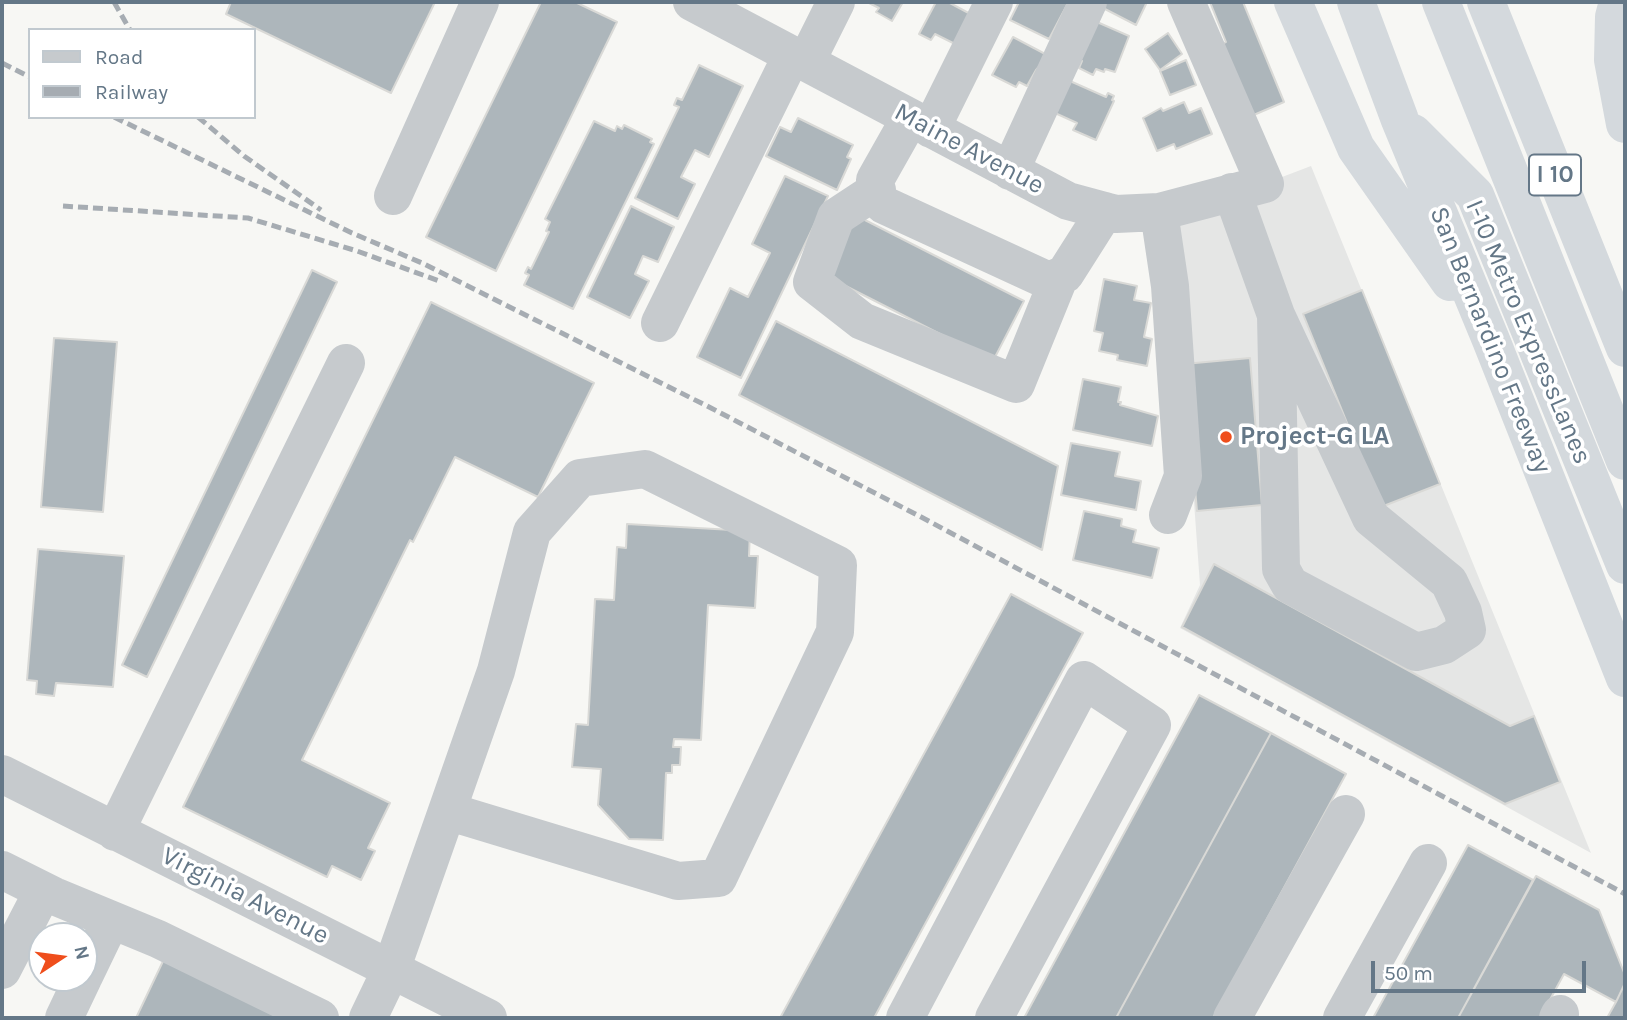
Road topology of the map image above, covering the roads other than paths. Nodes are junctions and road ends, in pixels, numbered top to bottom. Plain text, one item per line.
1 (480, 2) edge
2 (692, 2) edge
3 (836, 2) edge
4 (994, 2) edge
5 (1088, 2) edge
6 (1186, 2) edge
7 (1293, 2) edge
8 (1356, 2) edge
9 (1441, 2) edge
10 (1486, 2) edge
11 (1618, 2) edge
12 (799, 58) junction
13 (1399, 120) junction
14 (921, 123) junction
15 (1625, 124) edge
16 (1010, 171) junction
17 (1248, 188) junction
18 (877, 190) junction
19 (393, 196) dead end
20 (1105, 211) junction
21 (1158, 212) junction
22 (1059, 278) junction
23 (1276, 315) junction
24 (660, 323) dead end
25 (1491, 340) junction
26 (1625, 348) edge
27 (346, 363) dead end
28 (1625, 461) edge
29 (1168, 515) dead end
30 (1625, 565) edge
31 (1625, 678) edge
32 (2, 774) edge
33 (447, 811) junction
34 (1346, 814) dead end
35 (116, 832) junction
36 (1428, 863) dead end
37 (2, 870) edge
38 (43, 891) junction
39 (111, 920) junction
40 (98, 946) edge
41 (2, 970) edge
42 (391, 970) junction
43 (76, 992) edge
44 (64, 1018) edge
45 (320, 1018) edge
46 (368, 1018) edge
47 (488, 1018) edge
48 (905, 1018) edge
49 (994, 1018) edge
50 (1232, 1018) edge
51 (1342, 1018) edge

1 - 19 street
2 - 12 street, Maine Avenue
3 - 12 street
4 - 14 street
5 - 16 street
6 - 17 street
7 - 25 highway
8 - 13 highway, San Bernardino Freeway
9 - 28 highway, I-10 Metro ExpressLanes
10 - 26 highway, I 10
11 - 15 highway
12 - 14 street, Maine Avenue
12 - 24 street
13 - 25 highway, San Bernardino Freeway
13 - 30 highway, I-10 Metro ExpressLanes
14 - 16 street, Maine Avenue
14 - 18 street
16 - 20 street, Maine Avenue
17 - 21 street, Maine Avenue
17 - 23 street
18 - 22 street
18 - 22 street
20 - 21 street, Maine Avenue
20 - 22 street
21 - 29 street
23 - 23 street
25 - 31 highway, San Bernardino Freeway
27 - 35 street
32 - 35 street, Virginia Avenue
33 - 33 street
33 - 42 street
34 - 50 street
35 - 42 street, Virginia Avenue
36 - 51 street
37 - 38 street
38 - 39 street
38 - 41 street
39 - 40 street
39 - 45 street
42 - 46 street
42 - 47 street, Virginia Avenue
43 - 44 street
48 - 49 street

